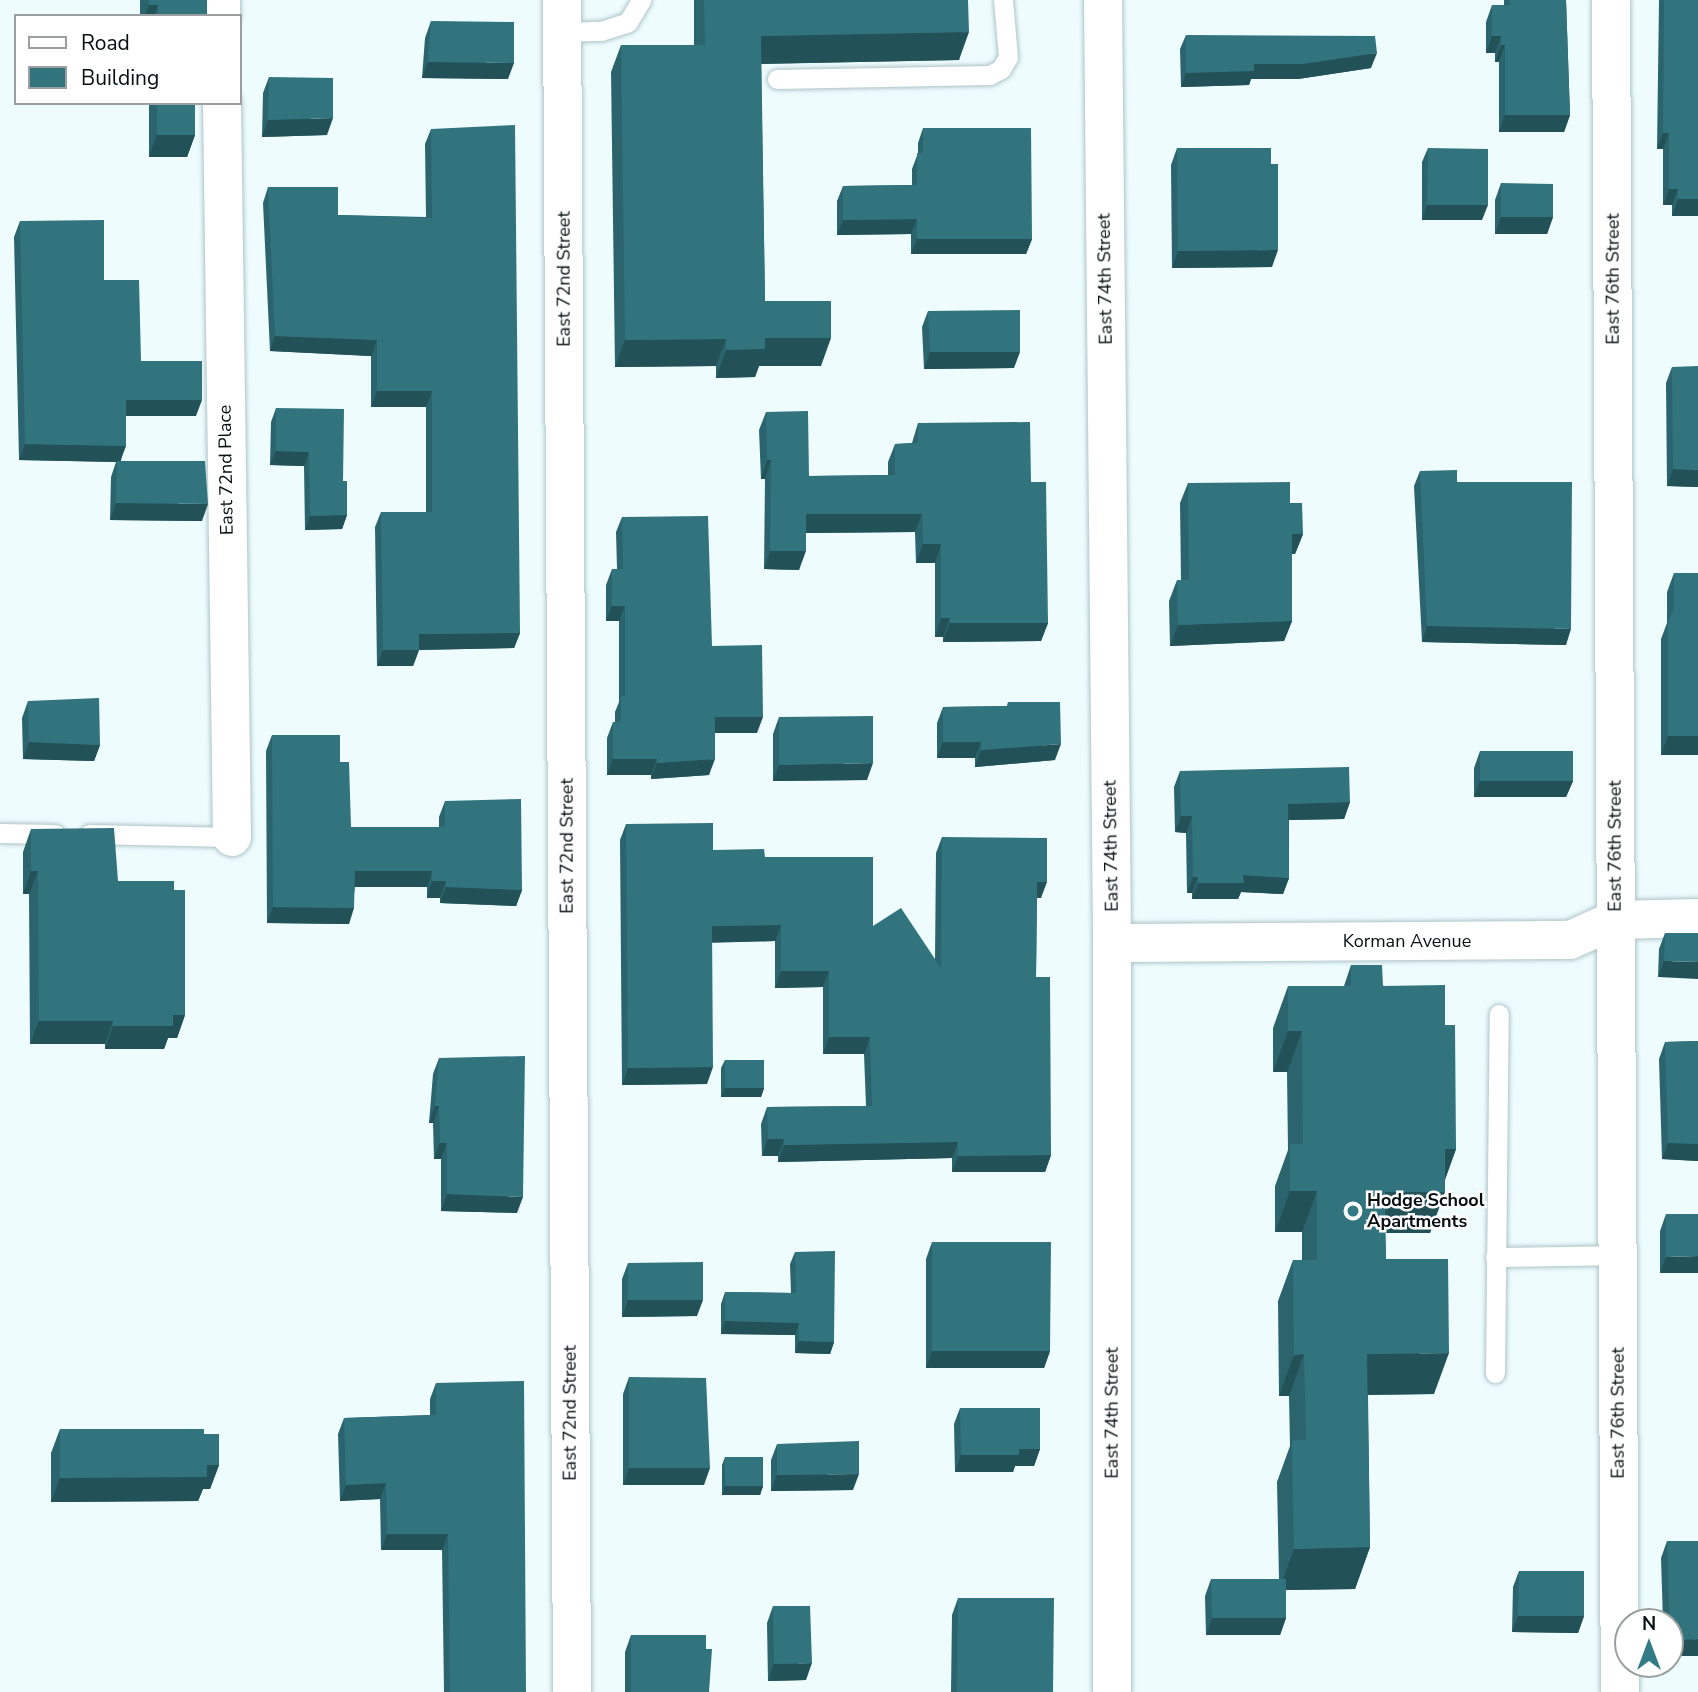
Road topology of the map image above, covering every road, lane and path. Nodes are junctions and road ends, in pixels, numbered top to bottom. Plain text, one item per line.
1 (641, 0) edge
2 (1003, 0) edge
3 (1103, 0) edge
4 (1611, 0) edge
5 (562, 16) edge
6 (777, 79) dead end
7 (222, 105) edge
8 (0, 833) edge
9 (232, 837) joint
10 (1698, 918) edge
11 (1615, 920) junction
12 (1112, 943) junction
13 (1499, 1014) dead end
14 (1617, 1255) junction
15 (1494, 1257) junction
16 (1495, 1373) dead end
17 (572, 1692) edge
18 (1112, 1692) edge
19 (1620, 1692) edge

1 - 5 lane
2 - 6 lane
3 - 12 street, East 74th Street
4 - 11 street, East 76th Street
5 - 17 street, East 72nd Street
7 - 9 street, East 72nd Place
8 - 9 lane
10 - 11 street, Korman Avenue
11 - 12 street, Korman Avenue
11 - 14 street, East 76th Street
12 - 18 street, East 74th Street
13 - 15 lane
14 - 15 lane
14 - 19 street, East 76th Street
15 - 16 lane

